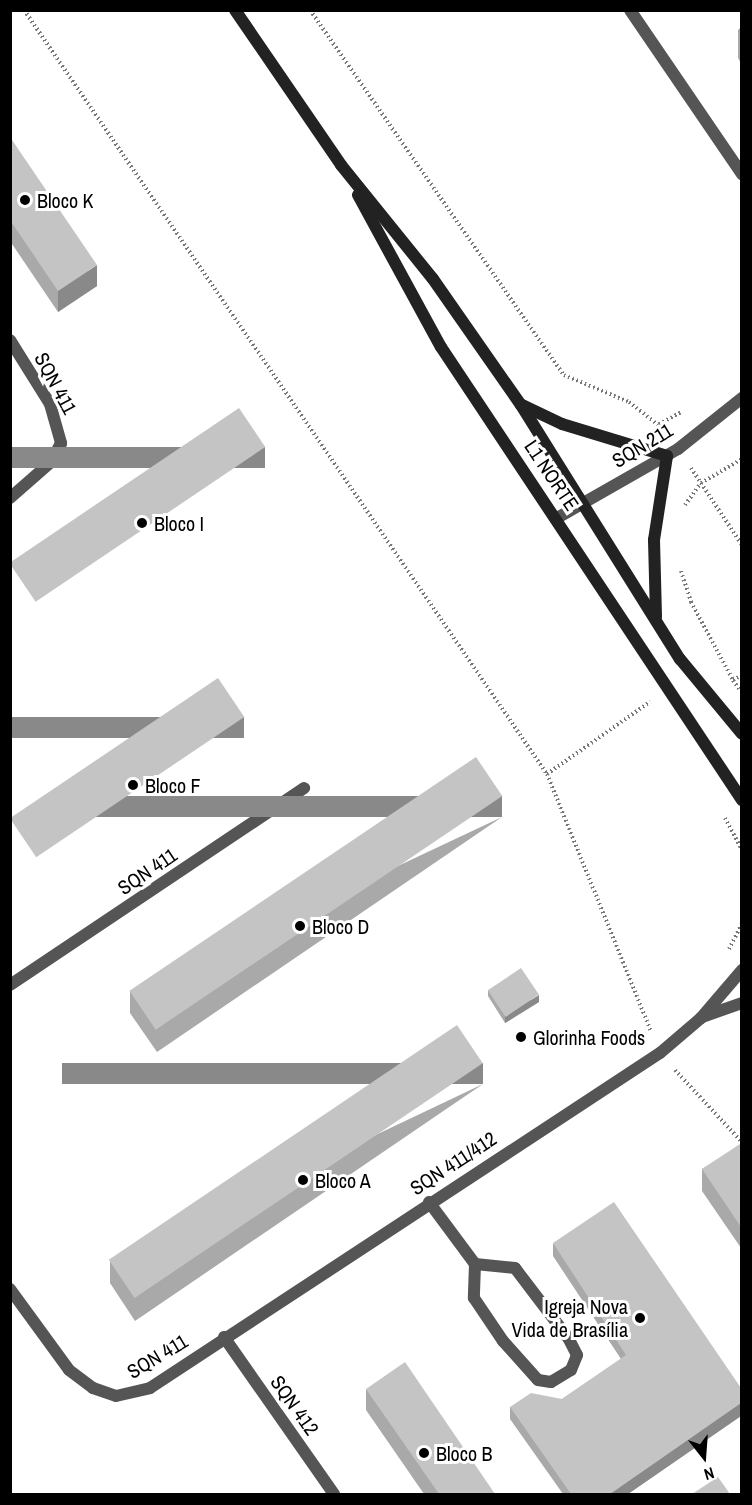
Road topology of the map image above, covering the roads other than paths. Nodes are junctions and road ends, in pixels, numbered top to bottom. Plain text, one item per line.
1 (235, 10) edge
2 (630, 10) edge
3 (645, 10) edge
4 (643, 28) junction
5 (341, 165) junction
6 (741, 174) edge
7 (10, 340) edge
8 (741, 398) edge
9 (521, 405) junction
10 (667, 456) junction
11 (10, 498) edge
12 (582, 502) junction
13 (557, 518) junction
14 (656, 620) junction
15 (741, 734) edge
16 (304, 788) dead end
17 (741, 800) edge
18 (741, 970) edge
19 (10, 985) edge
20 (741, 1003) edge
21 (701, 1018) junction
22 (429, 1202) junction
23 (475, 1264) junction
24 (10, 1289) edge
25 (224, 1337) junction
26 (334, 1494) edge

1 - 5 street, L1 NORTE
2 - 4 street
3 - 4 street
4 - 6 street
5 - 9 street, L1 NORTE
5 - 13 street, L1 NORTE
7 - 11 street, SQN 411
8 - 10 street, SQN 211
9 - 10 street
9 - 12 street, L1 NORTE
10 - 12 street, SQN 211
10 - 14 street
12 - 13 street, SQN 211
12 - 14 street, L1 NORTE
13 - 17 street, L1 NORTE
14 - 15 street, L1 NORTE
16 - 19 street, SQN 411
18 - 21 street, SQN 411/412
20 - 21 street, SQN 411/412
21 - 22 street, SQN 411/412
22 - 23 street
22 - 25 street, SQN 411/412
23 - 23 street
24 - 25 street, SQN 411
25 - 26 street, SQN 412

